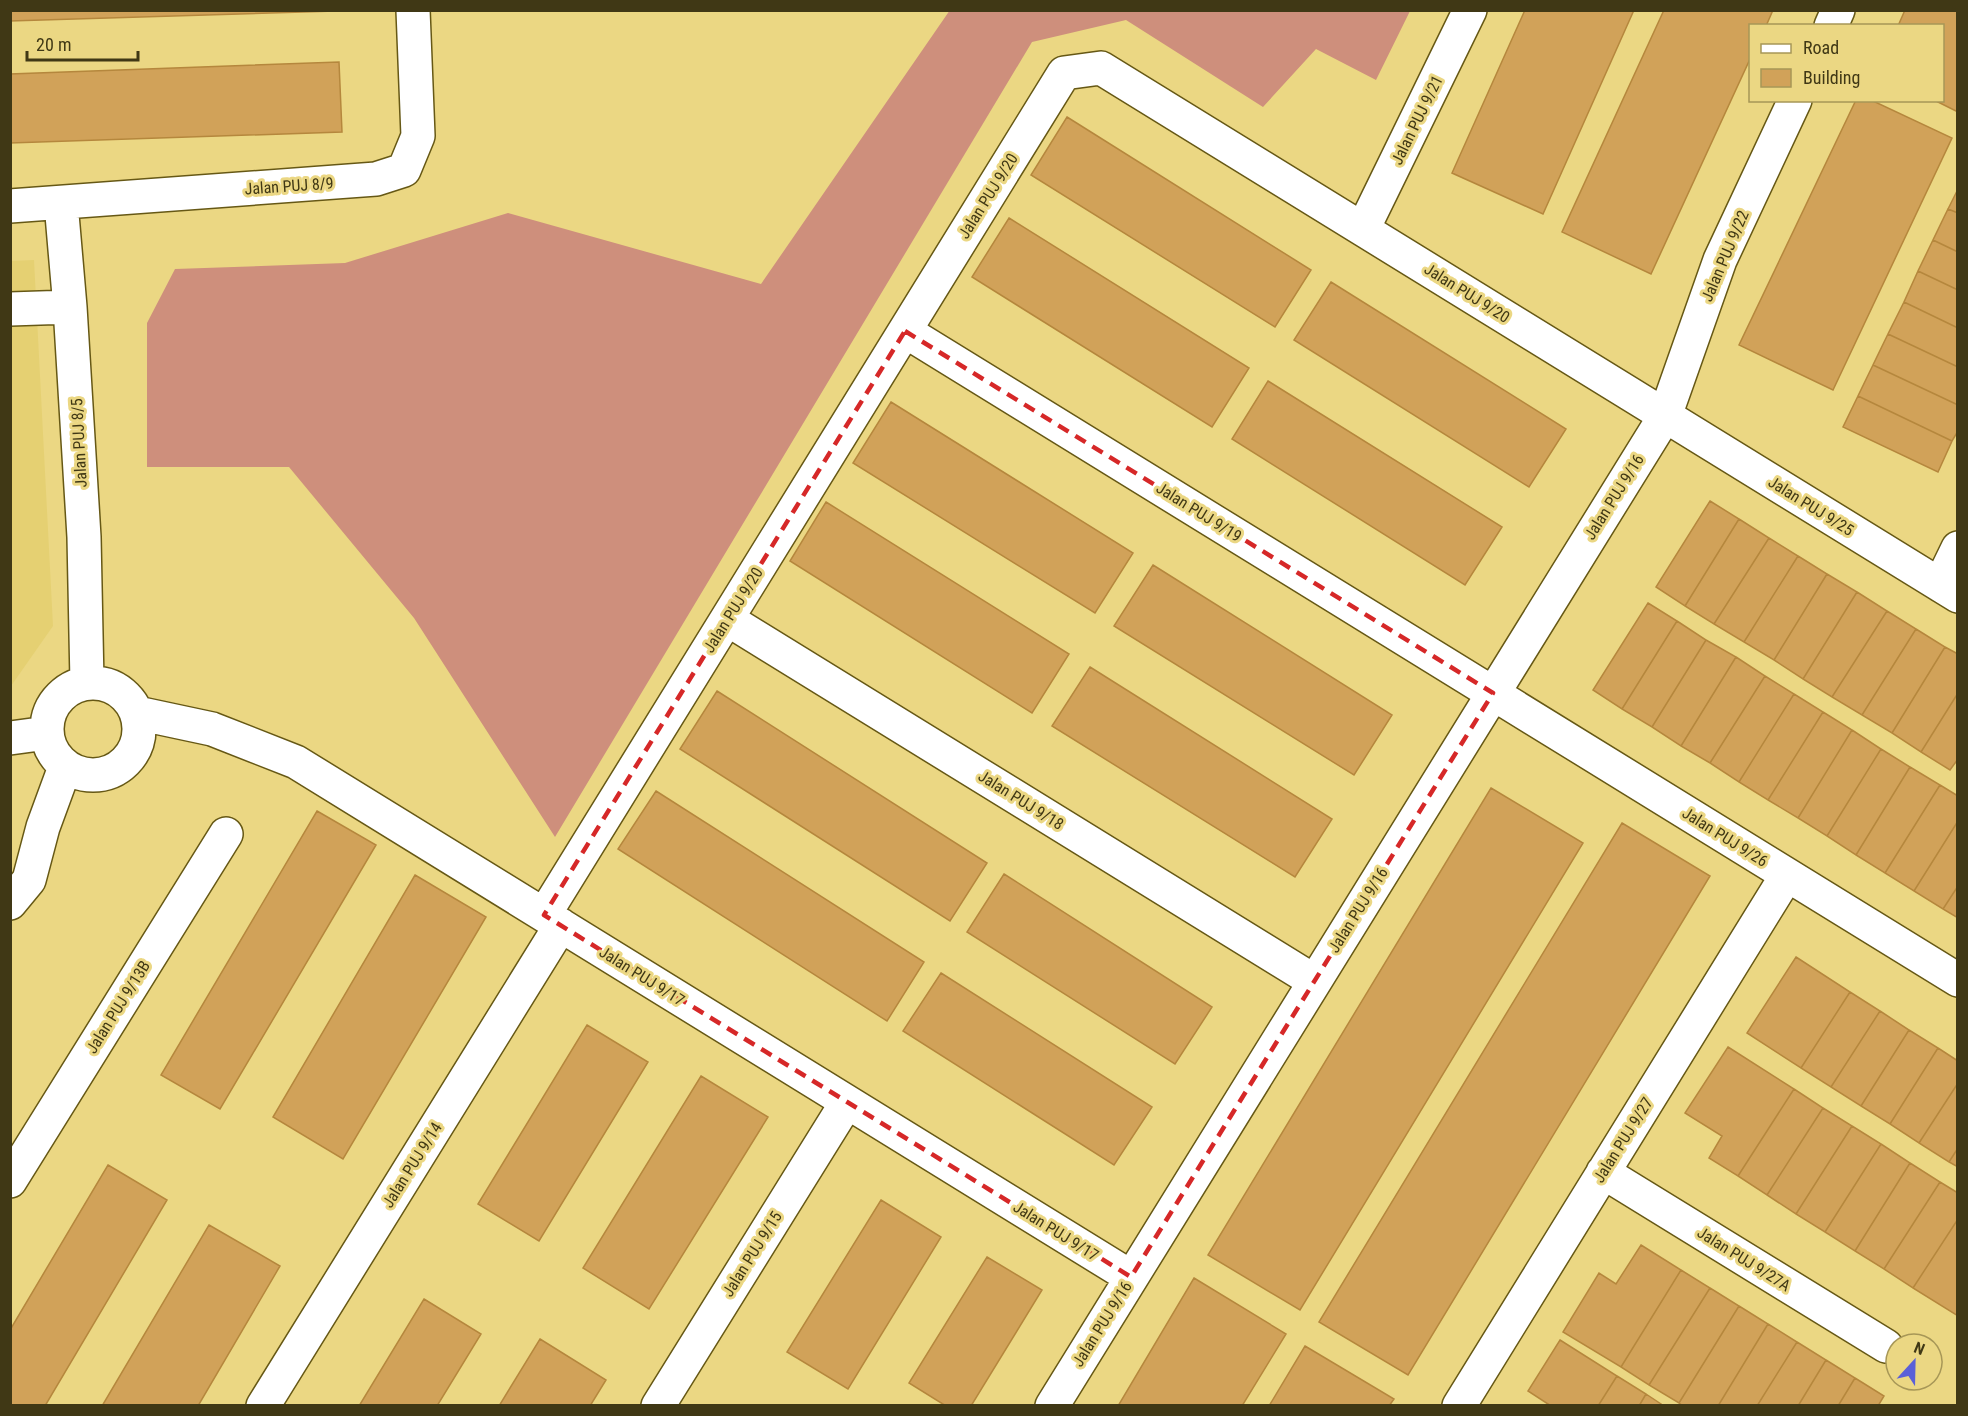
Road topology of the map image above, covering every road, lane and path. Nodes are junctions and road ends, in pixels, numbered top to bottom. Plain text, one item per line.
1 (413, 10) edge
2 (1470, 10) edge
3 (1838, 10) edge
4 (1832, 24) edge
5 (1795, 102) edge
6 (61, 203) junction
7 (10, 206) edge
8 (1363, 229) junction
9 (70, 307) junction
10 (10, 309) edge
11 (905, 331) junction
12 (1665, 416) junction
13 (1958, 548) edge
14 (1949, 590) edge
15 (727, 619) junction
16 (87, 683) junction
17 (1492, 693) junction
18 (137, 712) junction
19 (46, 733) junction
20 (10, 738) edge
21 (65, 767) junction
22 (226, 834) dead end
23 (1787, 875) junction
24 (10, 903) edge
25 (552, 920) junction
26 (1958, 980) edge
27 (1314, 981) junction
28 (847, 1102) junction
29 (1603, 1172) junction
30 (10, 1181) edge
31 (1131, 1277) junction
32 (1884, 1345) edge
33 (263, 1406) edge
34 (658, 1406) edge
35 (1052, 1406) edge
36 (1459, 1406) edge

1 - 6 street, Jalan PUJ 8/9
2 - 8 street, Jalan PUJ 9/21
3 - 4 street
5 - 12 street, Jalan PUJ 9/22
6 - 7 street, Jalan PUJ 8/9
6 - 9 street, Jalan PUJ 8/5
8 - 11 street, Jalan PUJ 9/20
8 - 12 street, Jalan PUJ 9/20
9 - 10 street
9 - 16 street, Jalan PUJ 8/5
11 - 15 street, Jalan PUJ 9/20
11 - 17 street, Jalan PUJ 9/19
12 - 14 street, Jalan PUJ 9/25
12 - 17 street, Jalan PUJ 9/16
13 - 14 street
15 - 25 street, Jalan PUJ 9/20
15 - 27 street, Jalan PUJ 9/18
16 - 18 street
16 - 19 street
17 - 23 street, Jalan PUJ 9/26
17 - 27 street, Jalan PUJ 9/16
18 - 21 street
18 - 25 street, Jalan PUJ 9/17
19 - 20 street
19 - 21 street
21 - 24 street
22 - 30 street, Jalan PUJ 9/13B
23 - 26 street, Jalan PUJ 9/26
23 - 29 street, Jalan PUJ 9/27
25 - 28 street, Jalan PUJ 9/17
25 - 33 street, Jalan PUJ 9/14
27 - 31 street, Jalan PUJ 9/16
28 - 31 street, Jalan PUJ 9/17
28 - 34 street, Jalan PUJ 9/15
29 - 32 street, Jalan PUJ 9/27A
29 - 36 street, Jalan PUJ 9/27
31 - 35 street, Jalan PUJ 9/16

